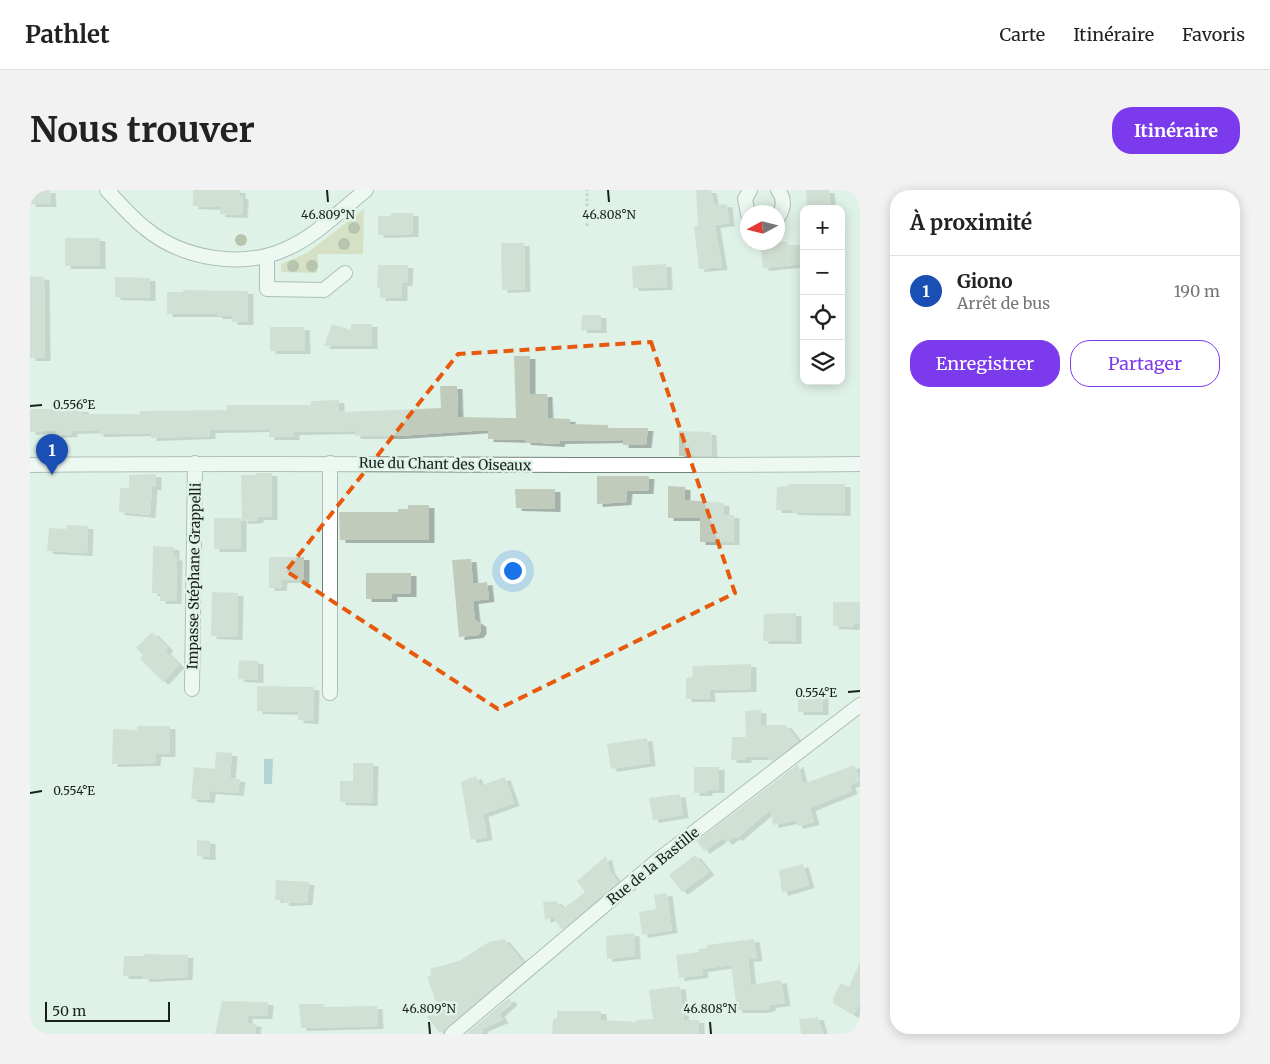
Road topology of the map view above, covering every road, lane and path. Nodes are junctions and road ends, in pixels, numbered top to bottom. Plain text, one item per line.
1 (107, 190) edge
2 (366, 190) edge
3 (587, 190) edge
4 (750, 190) edge
5 (778, 190) edge
6 (746, 205) edge
7 (783, 205) edge
8 (587, 226) dead end
9 (267, 256) junction
10 (345, 273) dead end
11 (330, 463) junction
12 (195, 464) junction
13 (860, 464) edge
14 (30, 465) edge
15 (192, 689) dead end
16 (330, 693) dead end
17 (860, 705) edge
18 (452, 1034) edge

1 - 9 street
2 - 9 street
3 - 8 path
4 - 6 street
5 - 7 street
9 - 10 street
11 - 12 street, Rue du Chant des Oiseaux
11 - 13 street, Rue du Chant des Oiseaux
11 - 16 street
12 - 14 street, Rue du Chant des Oiseaux
12 - 15 street, Impasse Stéphane Grappelli
17 - 18 street, Rue de la Bastille

